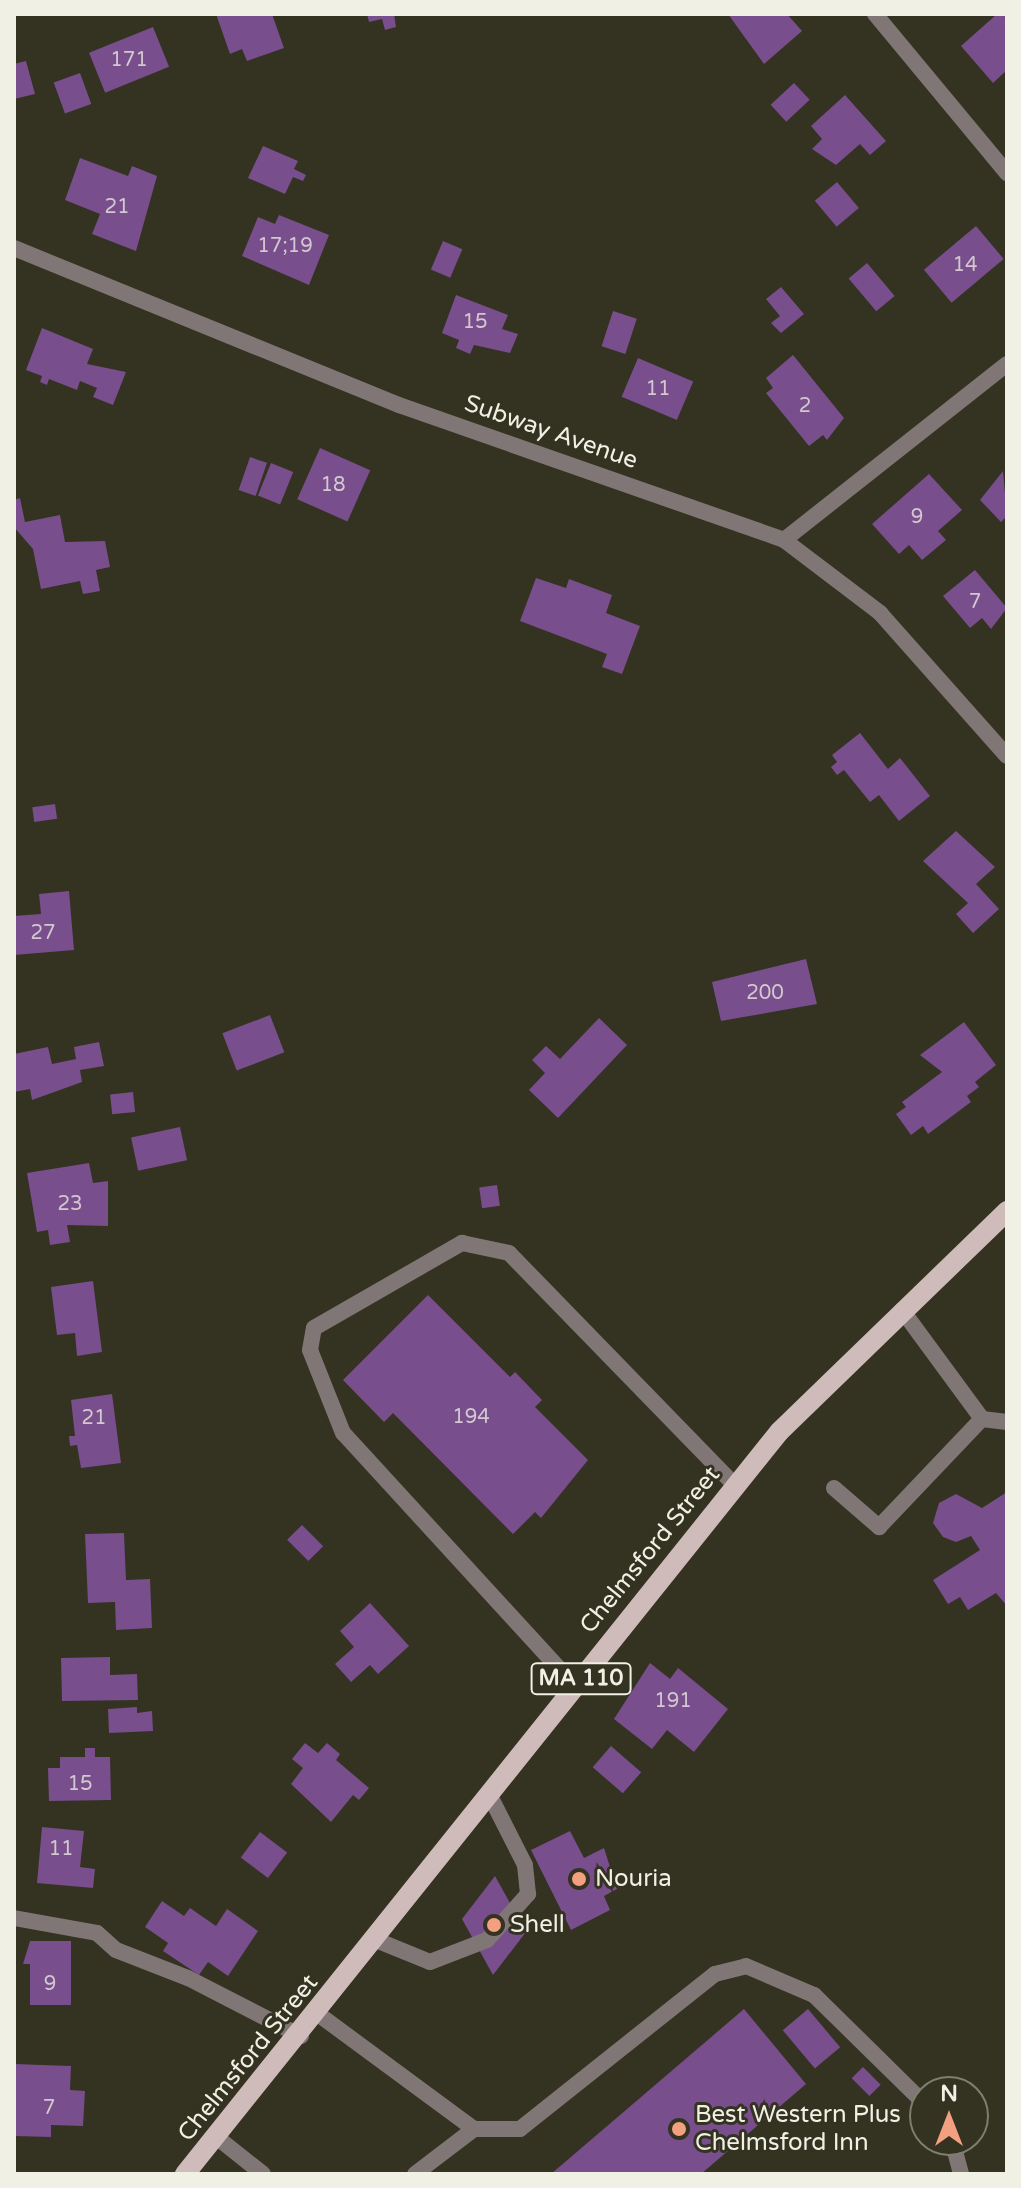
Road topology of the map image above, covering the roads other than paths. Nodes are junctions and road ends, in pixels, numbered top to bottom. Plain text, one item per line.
1 (875, 14) edge
2 (1007, 173) edge
3 (14, 248) edge
4 (1007, 364) edge
5 (784, 540) junction
6 (1007, 756) edge
7 (1007, 1211) edge
8 (902, 1310) junction
9 (982, 1419) junction
10 (1007, 1422) edge
11 (735, 1485) junction
12 (834, 1488) dead end
13 (575, 1686) junction
14 (490, 1796) junction
15 (14, 1918) edge
16 (376, 1940) junction
17 (318, 2014) junction
18 (301, 2036) junction
19 (909, 2086) edge
20 (474, 2129) junction
21 (219, 2139) junction
22 (185, 2174) edge
23 (263, 2174) edge
24 (415, 2174) edge

1 - 2 street
3 - 5 street, Subway Avenue
4 - 5 street
5 - 6 street, Subway Avenue
7 - 8 main road, Chelmsford Street / MA 110
8 - 9 street
8 - 11 main road, Chelmsford Street / MA 110
9 - 10 street
9 - 12 street
11 - 13 main road, Chelmsford Street / MA 110
11 - 13 street
13 - 14 main road, Chelmsford Street / MA 110
14 - 16 main road, Chelmsford Street / MA 110
14 - 16 street
15 - 18 street
16 - 17 main road, Chelmsford Street / MA 110
17 - 18 main road, Chelmsford Street / MA 110
17 - 20 street
18 - 21 main road, Chelmsford Street / MA 110
19 - 20 street
20 - 24 street
21 - 22 main road, Chelmsford Street / MA 110
21 - 23 street

